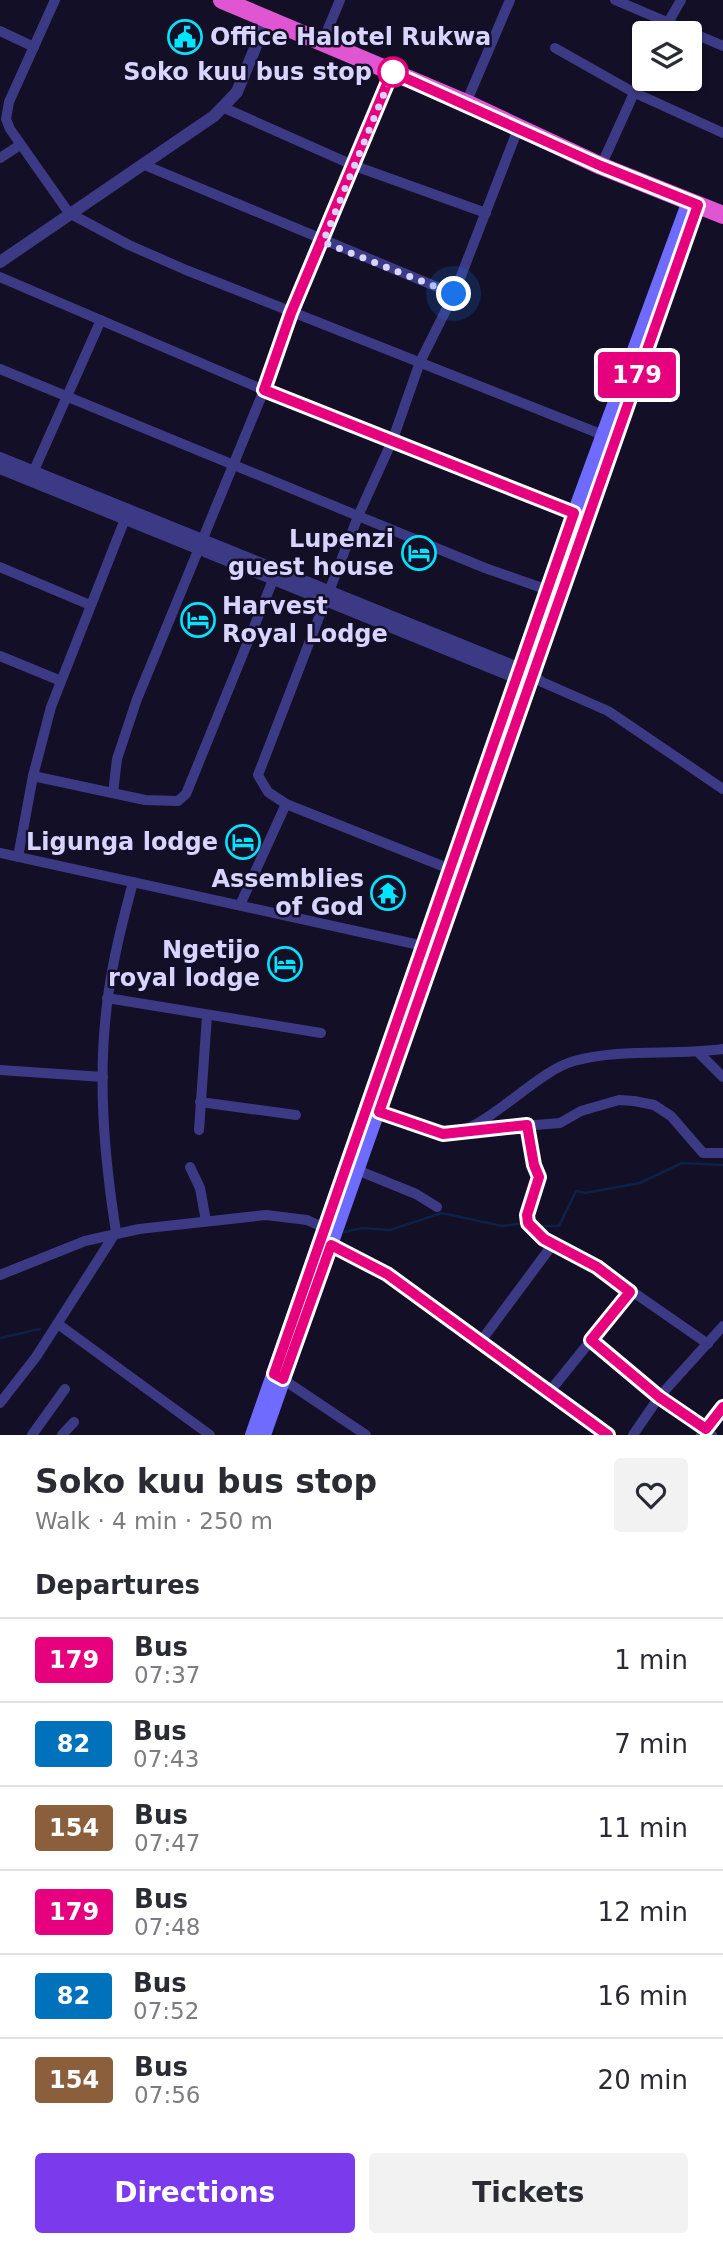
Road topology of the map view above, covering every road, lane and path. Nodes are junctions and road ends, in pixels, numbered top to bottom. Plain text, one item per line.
1 (55, 0) edge
2 (222, 0) edge
3 (340, 0) edge
4 (510, 0) edge
5 (615, 0) edge
6 (681, 0) edge
7 (267, 19) junction
8 (666, 21) edge
9 (669, 21) edge
10 (0, 31) edge
11 (702, 37) edge
12 (322, 43) junction
13 (723, 46) edge
14 (34, 47) junction
15 (555, 48) dead end
16 (392, 72) junction
17 (633, 92) junction
18 (466, 103) junction
19 (222, 107) junction
20 (518, 128) junction
21 (723, 133) edge
22 (20, 145) junction
23 (0, 158) edge
24 (142, 164) junction
25 (355, 166) junction
26 (601, 166) junction
27 (694, 203) junction
28 (69, 213) junction
29 (486, 213) junction
30 (723, 215) edge
31 (323, 242) junction
32 (0, 262) edge
33 (0, 277) edge
34 (454, 294) junction
35 (291, 313) junction
36 (100, 320) junction
37 (420, 362) junction
38 (0, 369) edge
39 (264, 390) junction
40 (67, 396) junction
41 (603, 435) junction
42 (393, 439) junction
43 (0, 458) edge
44 (233, 466) junction
45 (0, 468) edge
46 (32, 476) junction
47 (574, 513) junction
48 (359, 514) junction
49 (125, 519) junction
50 (200, 544) junction
51 (0, 567) edge
52 (273, 580) junction
53 (548, 590) junction
54 (329, 597) junction
55 (90, 605) junction
56 (0, 656) edge
57 (528, 677) junction
58 (61, 681) junction
59 (33, 776) junction
60 (723, 789) edge
61 (113, 793) junction
62 (286, 803) junction
63 (0, 853) edge
64 (18, 857) junction
65 (456, 872) junction
66 (133, 882) junction
67 (240, 905) junction
68 (424, 946) junction
69 (107, 999) junction
70 (207, 1016) junction
71 (321, 1033) dead end
72 (723, 1049) edge
73 (698, 1052) junction
74 (0, 1070) edge
75 (103, 1077) junction
76 (723, 1077) edge
77 (200, 1102) junction
78 (379, 1112) junction
79 (296, 1115) dead end
80 (527, 1125) junction
81 (199, 1130) dead end
82 (459, 1131) junction
83 (723, 1153) edge
84 (190, 1167) dead end
85 (357, 1170) junction
86 (437, 1207) dead end
87 (206, 1221) junction
88 (327, 1228) junction
89 (117, 1233) junction
90 (552, 1244) junction
91 (331, 1245) junction
92 (0, 1275) edge
93 (630, 1292) junction
94 (58, 1324) junction
95 (723, 1326) edge
96 (591, 1340) junction
97 (481, 1341) junction
98 (708, 1344) junction
99 (278, 1377) junction
100 (65, 1389) dead end
101 (550, 1391) junction
102 (659, 1397) junction
103 (0, 1403) edge
104 (723, 1407) edge
105 (74, 1422) dead end
106 (707, 1433) edge
107 (32, 1435) edge
108 (62, 1435) edge
109 (210, 1435) edge
110 (252, 1435) edge
111 (264, 1435) edge
112 (366, 1435) edge
113 (608, 1435) edge
114 (633, 1435) edge

1 - 14 street
2 - 7 highway
3 - 12 street
4 - 18 street
5 - 8 street
6 - 9 street
7 - 12 highway
7 - 19 street
10 - 14 street
11 - 13 street
12 - 16 highway
14 - 22 street
15 - 17 street
16 - 18 highway
16 - 25 street
17 - 21 street
17 - 26 street
18 - 20 highway
19 - 24 street
19 - 25 street
20 - 26 highway
20 - 29 street
22 - 23 street
22 - 28 street
24 - 28 street
24 - 31 street
25 - 29 street
25 - 31 street
26 - 27 highway
27 - 30 highway
27 - 41 main road
27 - 57 main road
28 - 32 street
28 - 35 street
29 - 34 street
31 - 34 street
31 - 35 street
33 - 36 street
34 - 37 street
35 - 37 street
35 - 39 street
36 - 39 street
36 - 40 street
37 - 41 street
37 - 42 street
38 - 40 street
39 - 42 street
39 - 44 street
40 - 44 street
40 - 46 street
41 - 47 main road
42 - 47 street
42 - 48 street
43 - 46 street
44 - 48 street
44 - 50 street
45 - 46 street
46 - 49 street
46 - 50 street
47 - 53 main road
48 - 53 street
48 - 54 street
49 - 50 street
49 - 55 street
50 - 52 street
50 - 54 street
50 - 61 street
51 - 55 street
52 - 54 street
52 - 61 street
53 - 57 main road
54 - 57 street
54 - 62 street
55 - 58 street
56 - 58 street
57 - 60 street
57 - 65 main road
58 - 59 street
59 - 61 street
59 - 64 street
62 - 65 street
62 - 67 street
63 - 64 street
64 - 66 street
65 - 68 main road
65 - 78 main road
66 - 67 street
66 - 69 street
67 - 68 street
68 - 88 main road
69 - 70 street
69 - 75 street
70 - 71 street
70 - 77 street
72 - 73 street
73 - 76 street
73 - 82 street
74 - 75 street
75 - 89 street
77 - 79 street
77 - 81 street
78 - 82 street
78 - 85 main road
80 - 82 street
80 - 83 street
80 - 90 street
84 - 87 street
85 - 86 street
85 - 91 main road
87 - 88 street
87 - 89 street
88 - 99 main road
89 - 92 street
89 - 94 street
90 - 93 street
90 - 97 street
91 - 97 street
91 - 99 main road
93 - 96 street
93 - 98 street
94 - 103 street
94 - 109 street
95 - 98 street
96 - 101 street
96 - 102 street
97 - 101 street
98 - 102 street
99 - 110 main road
99 - 111 main road
99 - 112 street
100 - 107 street
101 - 113 street
102 - 106 street
102 - 114 street
104 - 106 street
105 - 108 street

